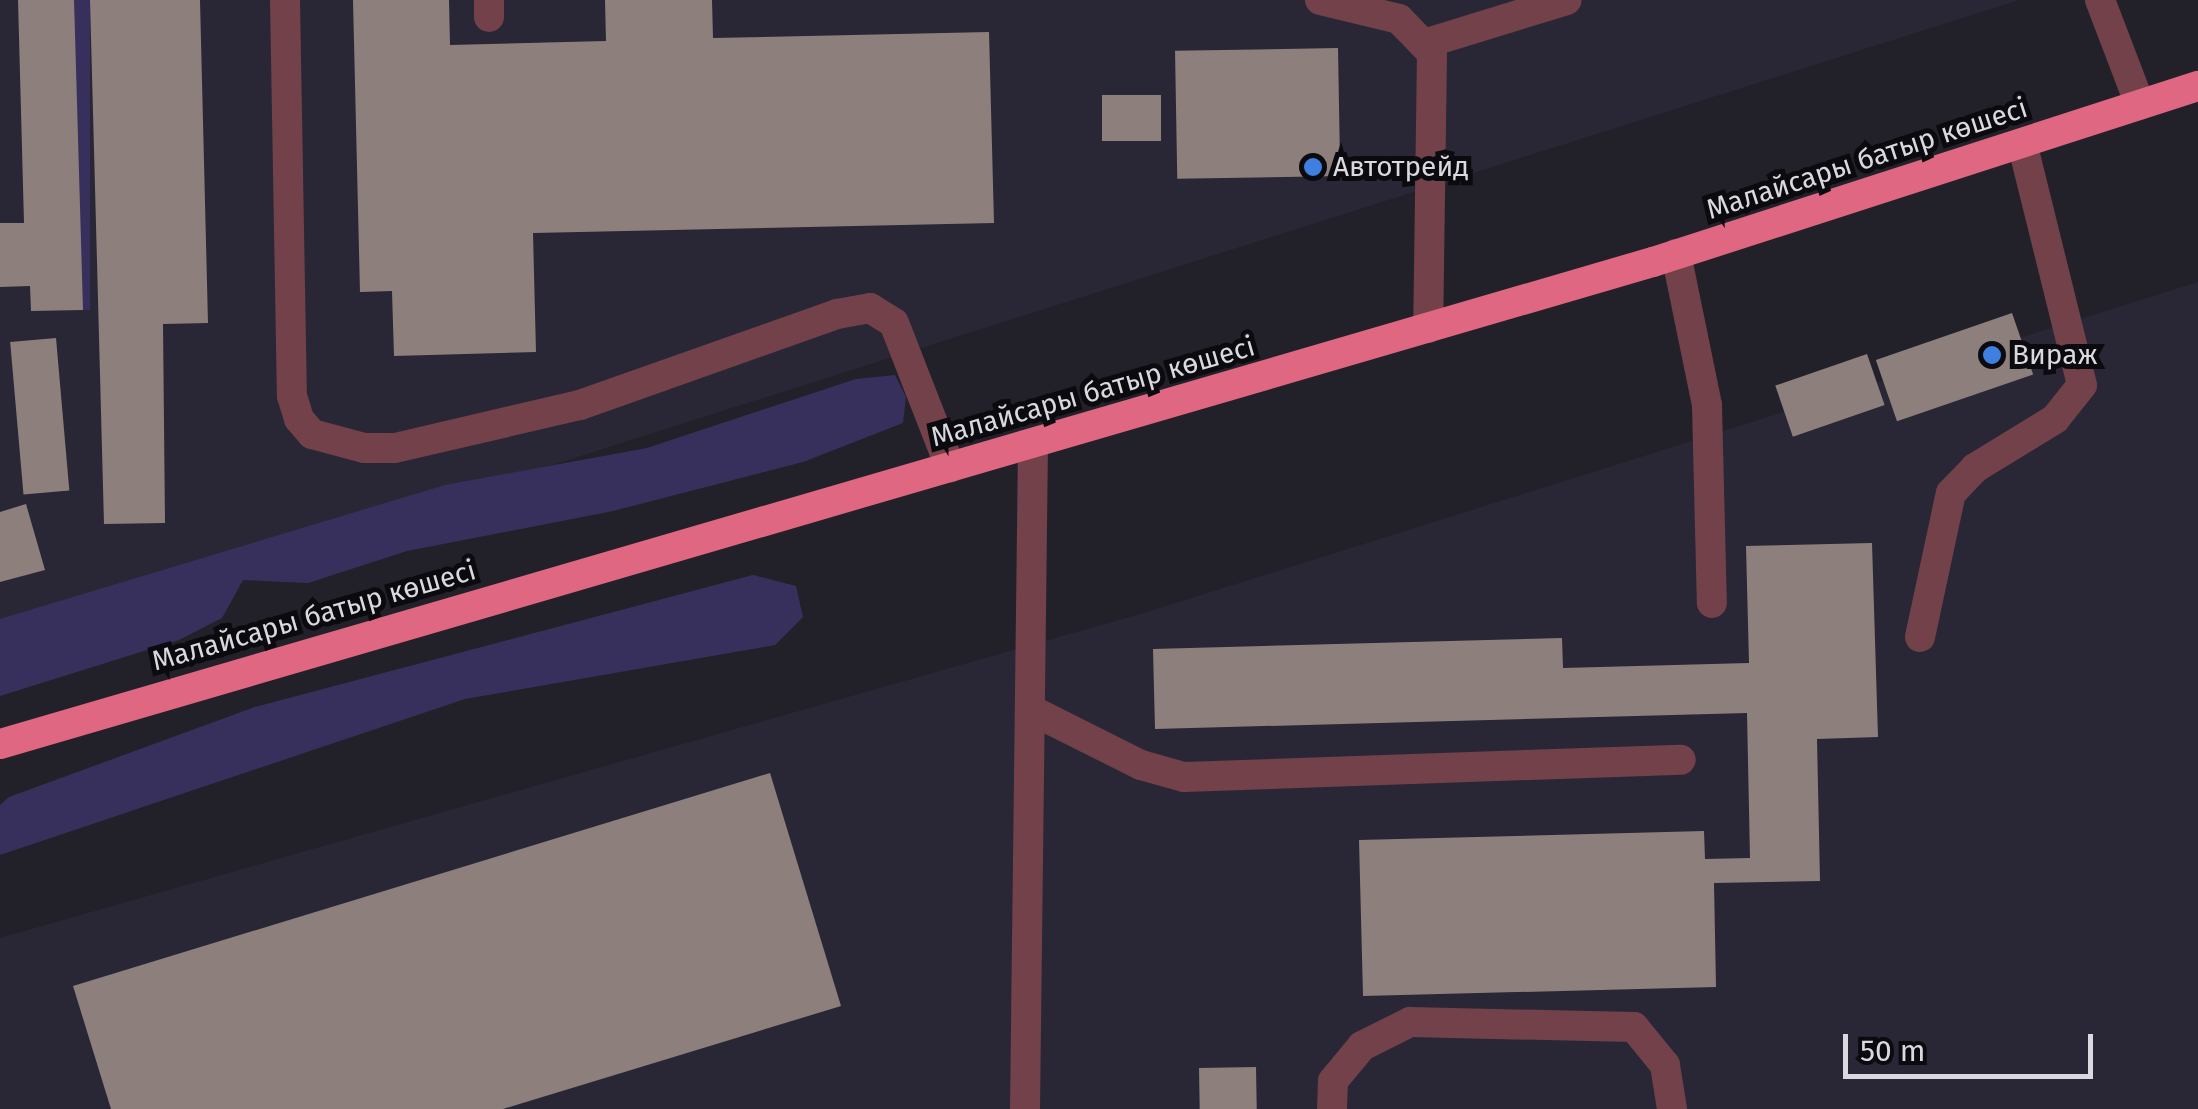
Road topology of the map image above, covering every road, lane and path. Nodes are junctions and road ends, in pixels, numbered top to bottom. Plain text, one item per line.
1 (284, 0) edge
2 (1320, 0) edge
3 (1567, 0) edge
4 (2100, 0) edge
5 (1427, 43) junction
6 (2198, 86) edge
7 (2140, 104) junction
8 (2022, 142) junction
9 (1676, 254) junction
10 (1428, 328) junction
11 (1033, 444) junction
12 (950, 468) junction
13 (1712, 603) dead end
14 (1920, 637) dead end
15 (1031, 710) junction
16 (0, 744) edge
17 (1681, 760) dead end
18 (1024, 1109) edge
19 (1332, 1109) edge
20 (1672, 1109) edge

1 - 12 street
2 - 5 street
3 - 5 street
4 - 7 street
5 - 10 street
6 - 7 highway, Малайсары батыр көшесі
7 - 8 highway, Малайсары батыр көшесі
8 - 9 highway, Малайсары батыр көшесі
8 - 14 street
9 - 10 highway, Малайсары батыр көшесі
9 - 13 street
10 - 11 highway, Малайсары батыр көшесі
11 - 12 highway, Малайсары батыр көшесі
11 - 15 street
12 - 16 highway, Малайсары батыр көшесі
15 - 17 street
15 - 18 street
19 - 20 street

